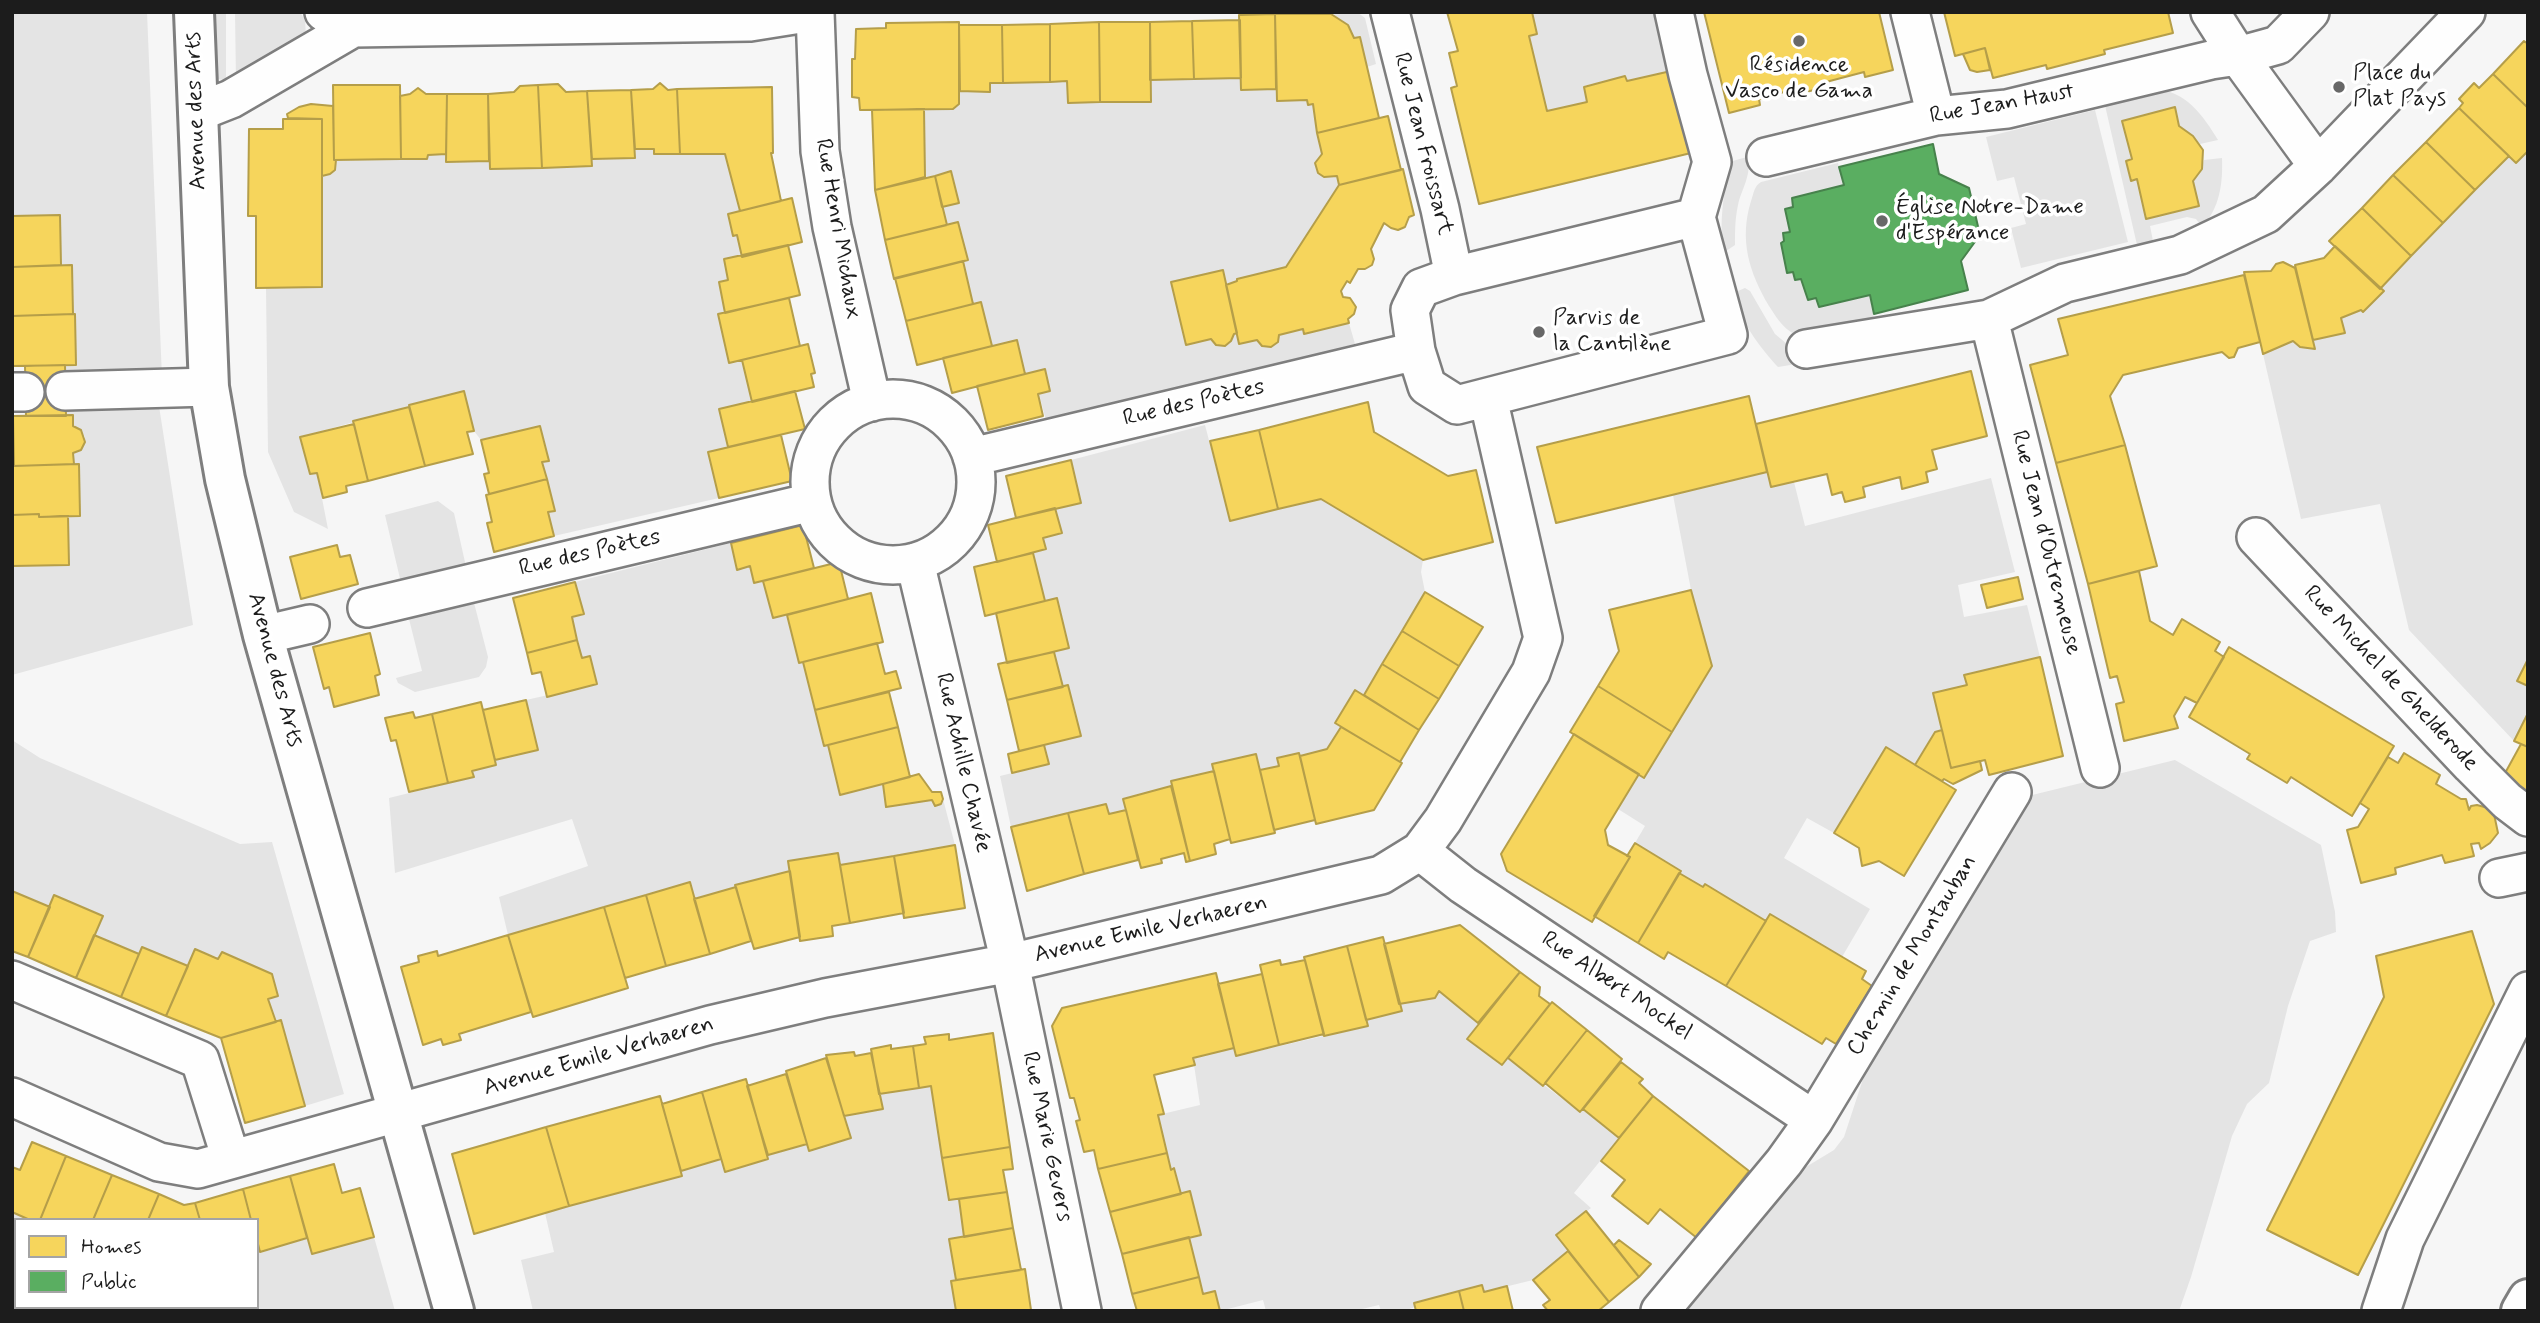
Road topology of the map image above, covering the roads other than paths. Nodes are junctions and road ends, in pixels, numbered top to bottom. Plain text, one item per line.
1 (194, 12) edge
2 (814, 12) edge
3 (1390, 12) edge
4 (1674, 12) edge
5 (1910, 12) edge
6 (2210, 12) edge
7 (2310, 12) edge
8 (2466, 12) edge
9 (338, 20) edge
10 (2238, 56) junction
11 (198, 112) junction
12 (1936, 116) junction
13 (1766, 157) dead end
14 (2318, 166) junction
15 (1696, 217) junction
16 (1454, 276) junction
17 (1989, 319) junction
18 (1806, 349) dead end
19 (1416, 351) junction
20 (209, 387) junction
21 (65, 391) dead end
22 (1488, 398) junction
23 (872, 402) junction
24 (972, 457) junction
25 (813, 502) junction
26 (2256, 537) dead end
27 (915, 562) junction
28 (367, 608) dead end
29 (310, 624) dead end
30 (263, 635) junction
31 (2100, 768) dead end
32 (2012, 792) dead end
33 (2528, 817) edge
34 (1420, 851) junction
35 (1010, 963) junction
36 (12, 980) edge
37 (2528, 990) edge
38 (12, 1097) edge
39 (398, 1113) junction
40 (1814, 1120) junction
41 (231, 1159) junction
42 (2528, 1299) edge
43 (454, 1311) edge
44 (1082, 1311) edge
45 (1660, 1311) edge
46 (2381, 1311) edge
47 (2521, 1311) edge

1 - 11 main road, Avenue des Arts
2 - 9 street
2 - 23 street, Rue Henri Michaux
3 - 16 street, Rue Jean Froissart
4 - 15 street
5 - 12 street
6 - 10 street
7 - 10 street
8 - 14 street
9 - 11 street
10 - 12 street, Rue Jean Haust
10 - 14 street
11 - 20 main road, Avenue des Arts
12 - 13 street, Rue Jean Haust
14 - 17 street
15 - 16 street
15 - 22 street
16 - 19 street
17 - 18 street
17 - 31 street, Rue Jean d'Outremeuse
19 - 22 street
19 - 24 street, Rue des Poètes
20 - 21 street
20 - 30 main road, Avenue des Arts
22 - 34 street, Avenue Emile Verhaeren
23 - 24 street
23 - 25 street
24 - 27 street
25 - 27 street
25 - 28 street, Rue des Poètes
26 - 33 street, Rue Michel de Ghelderode
27 - 35 street, Rue Achille Chavée
29 - 30 street
30 - 39 main road, Avenue des Arts
32 - 40 street, Chemin de Montauban
34 - 35 street, Avenue Emile Verhaeren
34 - 40 street, Rue Albert Mockel
35 - 39 street, Avenue Emile Verhaeren
35 - 44 street, Rue Marie Gevers
36 - 41 street
37 - 46 street
38 - 41 street, Avenue Emile Verhaeren
39 - 41 street, Avenue Emile Verhaeren
39 - 43 main road, Avenue des Arts
40 - 45 street, Chemin de Montauban
42 - 47 main road

